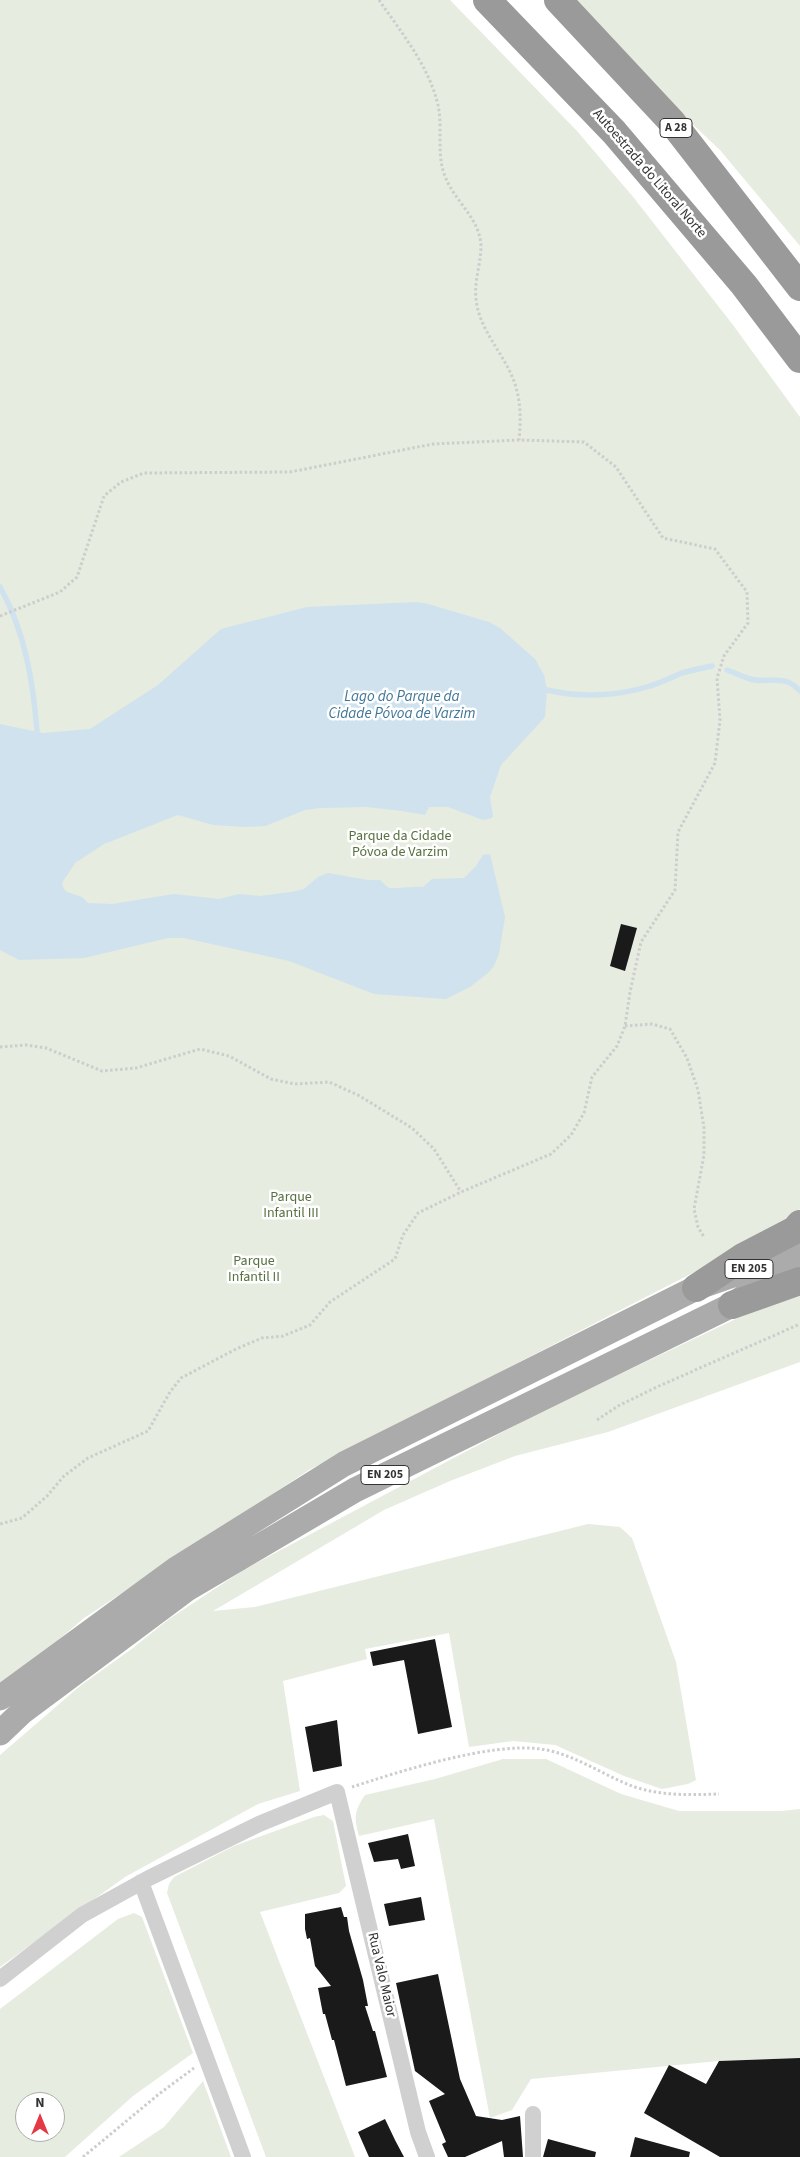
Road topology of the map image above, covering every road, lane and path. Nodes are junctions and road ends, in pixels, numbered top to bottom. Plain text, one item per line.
1 (378, 0) edge
2 (487, 0) edge
3 (558, 0) edge
4 (800, 287) edge
5 (800, 359) edge
6 (519, 440) junction
7 (0, 616) edge
8 (625, 1026) junction
9 (0, 1047) edge
10 (460, 1192) junction
11 (800, 1224) edge
12 (704, 1237) dead end
13 (800, 1244) edge
14 (800, 1264) edge
15 (800, 1281) edge
16 (696, 1288) junction
17 (732, 1305) junction
18 (800, 1324) edge
19 (597, 1420) dead end
20 (0, 1524) edge
21 (0, 1698) edge
22 (0, 1733) edge
23 (337, 1792) junction
24 (719, 1794) dead end
25 (141, 1882) junction
26 (0, 1979) edge
27 (208, 2062) junction
28 (533, 2114) dead end
29 (83, 2157) edge
30 (243, 2157) edge
31 (427, 2157) edge
32 (532, 2157) edge

1 - 6 path
2 - 5 highway, Autoestrada do Litoral Norte
3 - 4 highway, A 28
6 - 7 path
6 - 8 path
8 - 10 path
8 - 12 path
9 - 10 path
10 - 20 path
11 - 16 highway
13 - 16 main road, EN 205
14 - 17 main road, EN 205
15 - 17 highway
16 - 21 main road, EN 205
17 - 22 main road, EN 205
18 - 19 path
23 - 24 path
23 - 25 street
23 - 31 street, Rua Valo Maior
25 - 26 street
25 - 27 street
27 - 29 path
27 - 30 street
28 - 32 street

